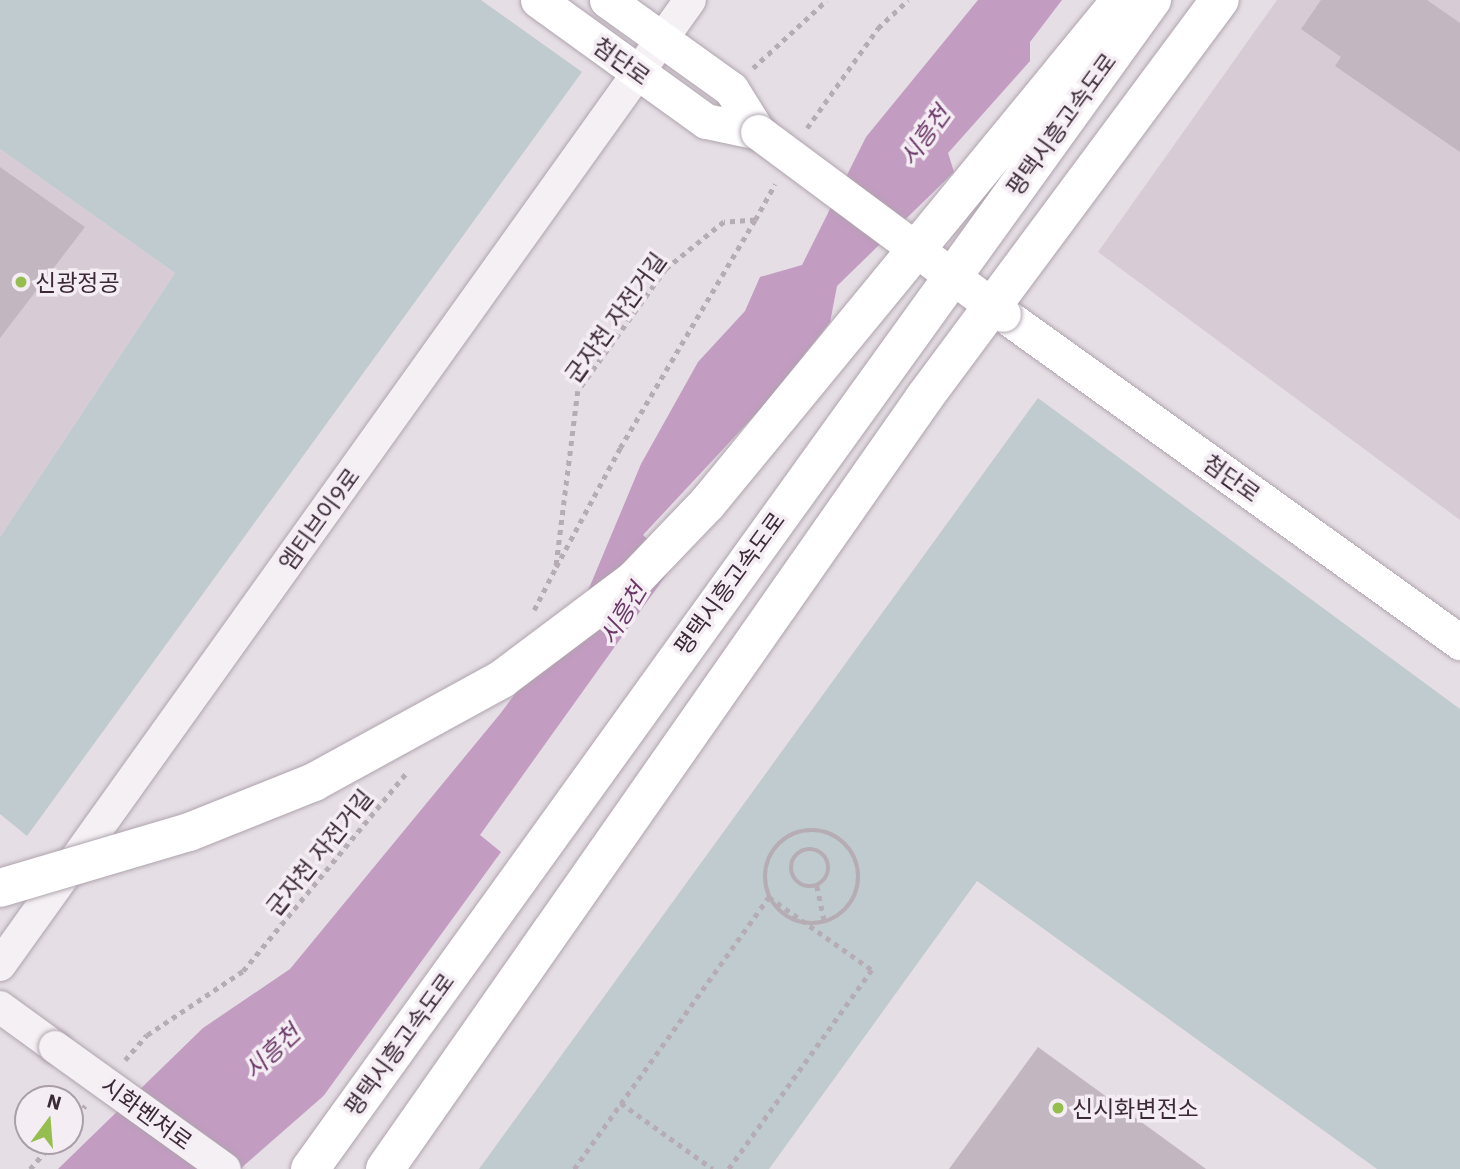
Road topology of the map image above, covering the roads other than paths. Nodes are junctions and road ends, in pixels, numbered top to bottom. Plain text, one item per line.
1 (538, 0) edge
2 (607, 0) edge
3 (690, 0) edge
4 (1121, 0) edge
5 (1152, 0) edge
6 (1220, 0) edge
7 (662, 39) junction
8 (638, 72) junction
9 (758, 132) junction
10 (1460, 642) edge
11 (0, 888) edge
12 (0, 965) edge
13 (0, 1007) edge
14 (225, 1169) edge
15 (310, 1169) edge
16 (385, 1169) edge

1 - 8 main road, 첨단로
2 - 7 main road, 첨단로
3 - 7 street, 엠티브이9로
4 - 11 highway, bridge
5 - 15 highway, 평택시흥고속도로, bridge
6 - 16 highway, bridge
7 - 8 street, 엠티브이9로
7 - 9 main road, 첨단로
8 - 9 main road, 첨단로
8 - 12 street, 엠티브이9로
9 - 10 main road, 첨단로, bridge
13 - 14 street, 시화벤처로, bridge

